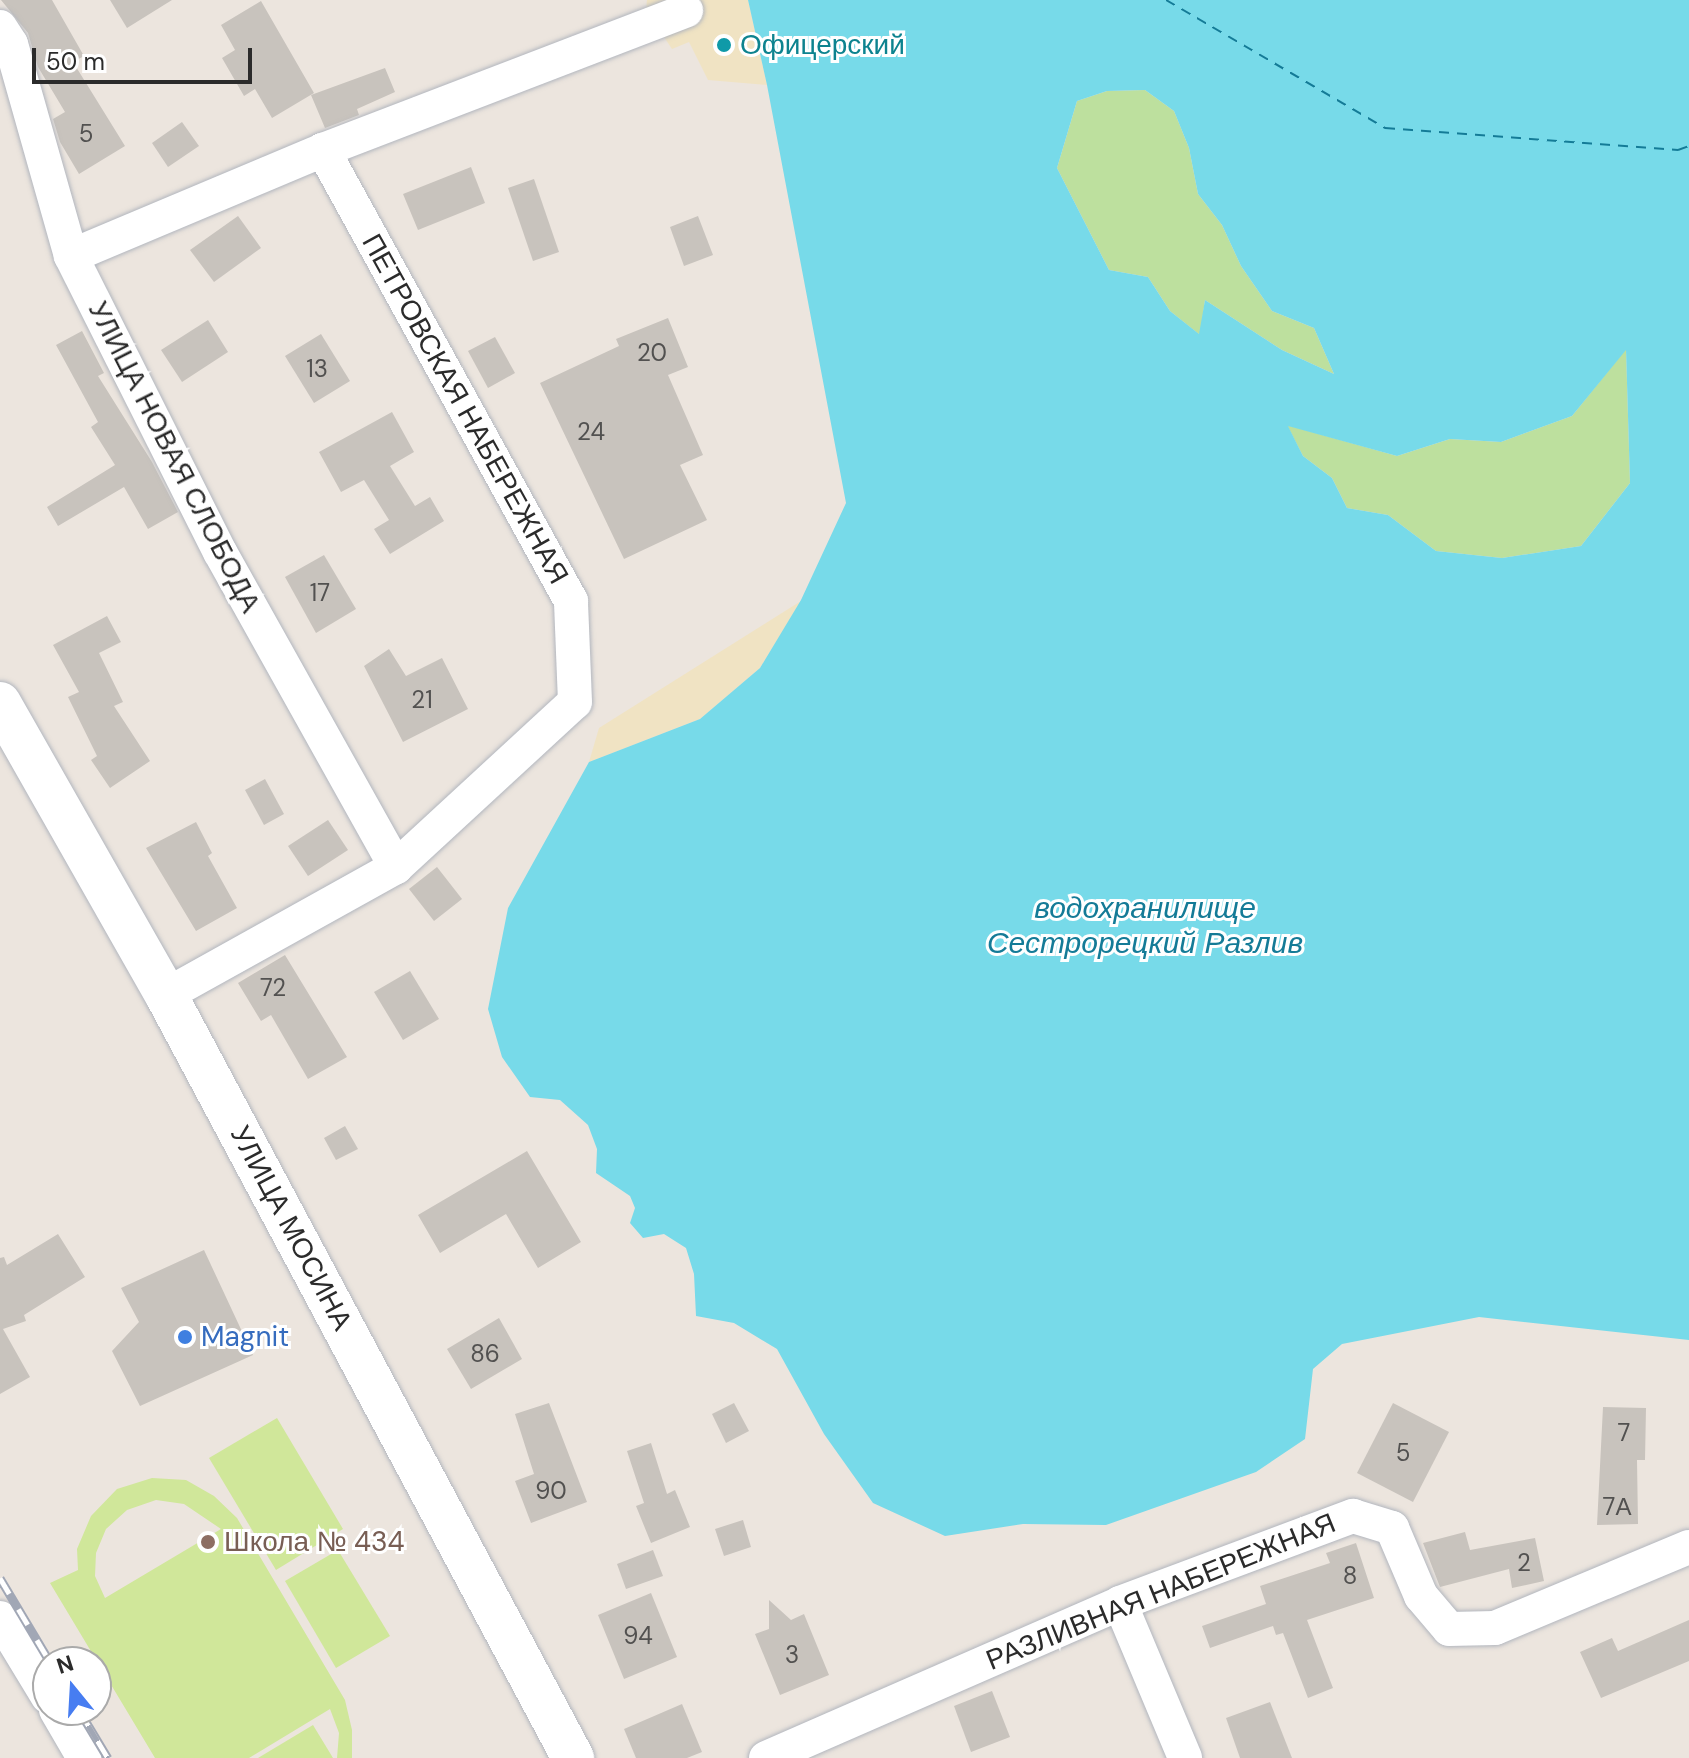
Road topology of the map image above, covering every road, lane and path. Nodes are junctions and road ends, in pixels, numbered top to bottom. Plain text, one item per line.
1 (686, 11) dead end
2 (0, 27) edge
3 (323, 150) junction
4 (71, 256) junction
5 (0, 703) edge
6 (396, 867) junction
7 (166, 995) junction
8 (1689, 1547) edge
9 (1120, 1603) junction
10 (0, 1618) edge
11 (12, 1656) edge
12 (32, 1679) edge
13 (65, 1726) edge
14 (84, 1758) edge
15 (573, 1758) edge
16 (766, 1758) edge
17 (1185, 1758) edge

1 - 3 street
2 - 4 street, УЛИЦА НОВАЯ СЛОБОДА
3 - 4 street
3 - 6 street, ПЕТРОВСКАЯ НАБЕРЕЖНАЯ
4 - 6 street, УЛИЦА НОВАЯ СЛОБОДА
5 - 7 street, УЛИЦА МОСИНА
6 - 7 street, ПЕТРОВСКАЯ НАБЕРЕЖНАЯ
7 - 15 street, УЛИЦА МОСИНА
8 - 9 street, РАЗЛИВНАЯ НАБЕРЕЖНАЯ
9 - 16 street, РАЗЛИВНАЯ НАБЕРЕЖНАЯ
9 - 17 street
10 - 11 street
11 - 12 street
13 - 14 street

